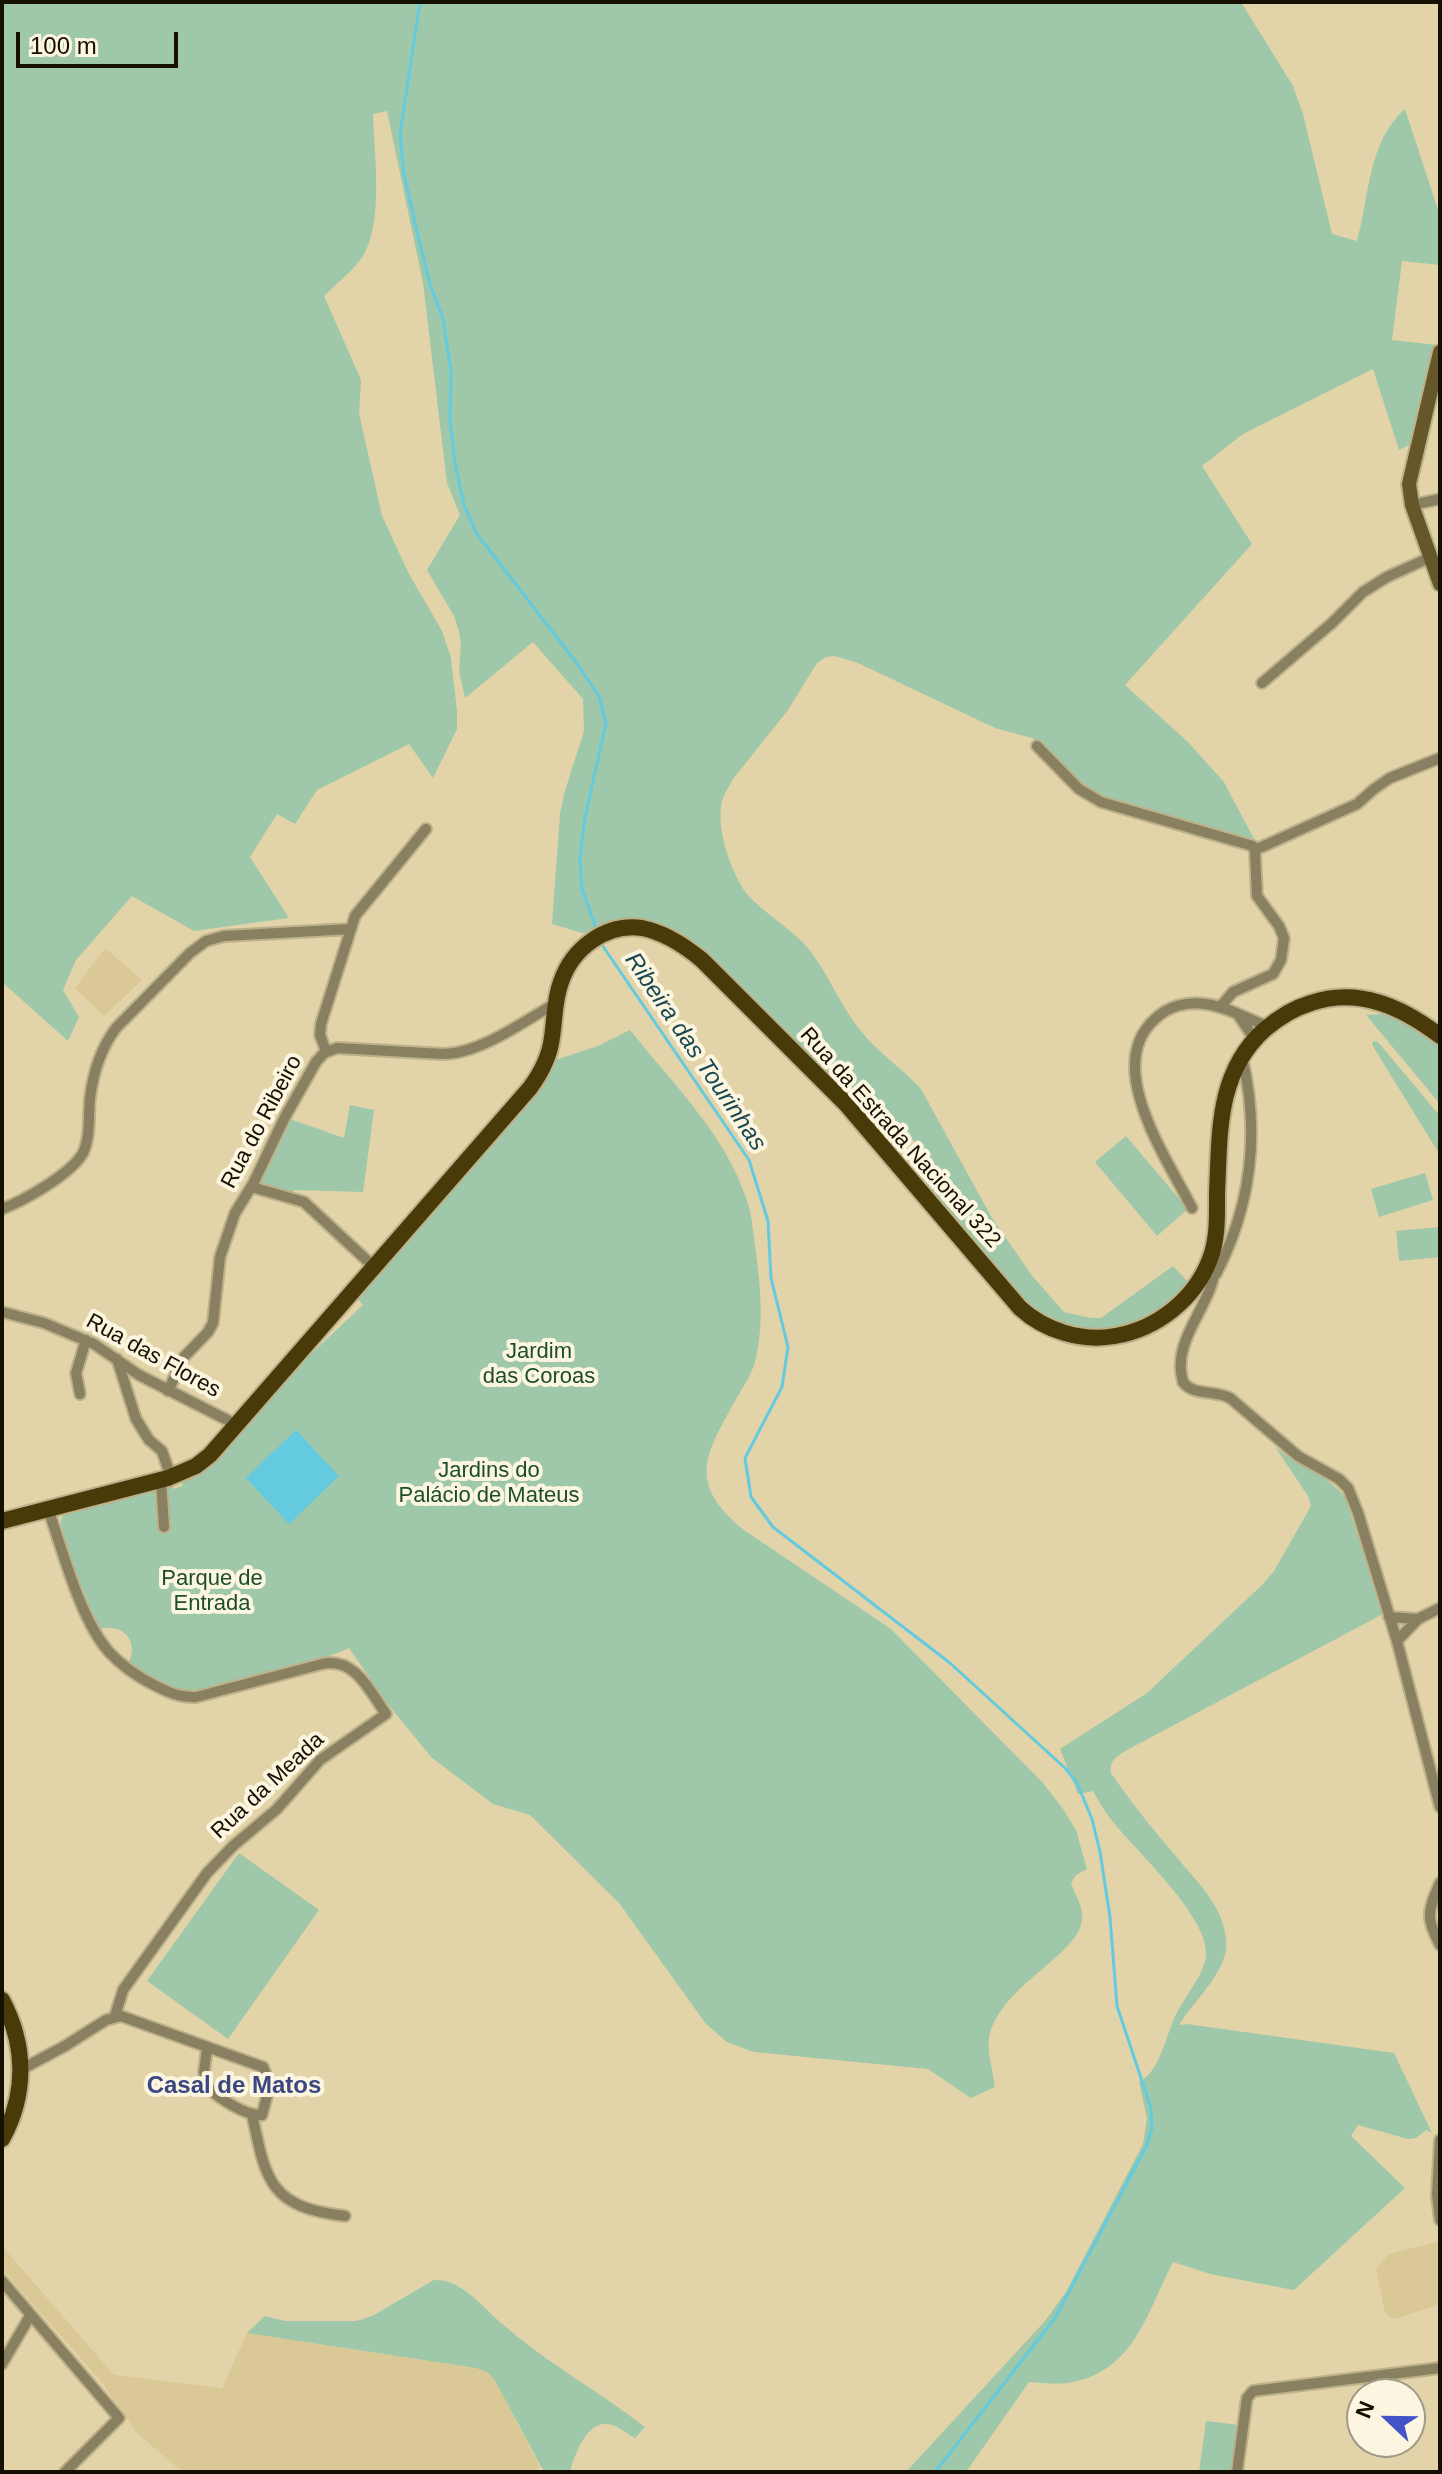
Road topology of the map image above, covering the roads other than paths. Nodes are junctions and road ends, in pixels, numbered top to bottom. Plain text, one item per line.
1 (1440, 352) edge
2 (1440, 499) edge
3 (1412, 505) junction
4 (1429, 558) junction
5 (1440, 584) edge
6 (1262, 683) dead end
7 (1037, 746) dead end
8 (1440, 758) edge
9 (426, 829) dead end
10 (1255, 850) junction
11 (351, 929) junction
12 (556, 1003) junction
13 (1220, 1007) junction
14 (1239, 1016) junction
15 (1269, 1027) junction
16 (1440, 1036) edge
17 (1255, 1040) junction
18 (326, 1051) junction
19 (1242, 1056) junction
20 (252, 1187) junction
21 (1192, 1208) dead end
22 (2, 1209) edge
23 (1212, 1252) junction
24 (374, 1267) junction
25 (1211, 1283) junction
26 (2, 1312) edge
27 (86, 1340) junction
28 (117, 1359) junction
29 (168, 1391) junction
30 (80, 1394) dead end
31 (237, 1425) junction
32 (166, 1478) junction
33 (48, 1509) junction
34 (2, 1521) edge
35 (164, 1527) dead end
36 (1440, 1608) edge
37 (1389, 1617) junction
38 (1418, 1619) junction
39 (1397, 1641) junction
40 (1440, 1807) edge
41 (1440, 1883) edge
42 (1440, 1945) edge
43 (2, 2000) edge
44 (115, 2016) junction
45 (207, 2048) junction
46 (22, 2069) junction
47 (252, 2114) junction
48 (2, 2139) edge
49 (1440, 2140) edge
50 (345, 2216) dead end
51 (1440, 2220) edge
52 (2, 2281) edge
53 (30, 2316) junction
54 (2, 2364) edge
55 (1440, 2368) edge
56 (65, 2472) edge
57 (1237, 2472) edge

1 - 3 street
2 - 3 street
3 - 4 street
4 - 5 street
4 - 6 street
7 - 10 street
8 - 10 street
9 - 11 street
10 - 13 street
11 - 18 street
11 - 22 street
12 - 18 street, Rua do Ribeiro
12 - 23 main road, Rua da Estrada Nacional 322
12 - 24 main road, Rua da Estrada Nacional 322
13 - 14 street
13 - 21 street
14 - 15 street
14 - 17 street
15 - 16 main road, Rua da Estrada Nacional 322
15 - 17 main road, Rua da Estrada Nacional 322
17 - 19 main road, Rua da Estrada Nacional 322
18 - 20 street, Rua do Ribeiro
19 - 23 main road, Rua da Estrada Nacional 322
19 - 25 street
20 - 24 street
20 - 29 street, Rua do Ribeiro
23 - 25 street
24 - 31 main road, Rua da Estrada Nacional 322
25 - 37 street
26 - 27 street, Rua das Flores
27 - 28 street, Rua das Flores
27 - 30 street
28 - 29 street, Rua das Flores
28 - 32 street
29 - 31 street, Rua das Flores
31 - 32 main road, Rua da Estrada Nacional 322
32 - 33 main road, Rua da Estrada Nacional 322
32 - 35 street
33 - 34 main road, Rua da Estrada Nacional 322
33 - 44 street, Rua da Meada
36 - 38 street
37 - 38 street
37 - 39 street
38 - 39 street
39 - 40 street
41 - 42 street
43 - 46 main road
44 - 45 street
44 - 46 street
45 - 47 street
45 - 47 street
46 - 48 main road
47 - 50 street
49 - 51 street
52 - 53 street
53 - 54 street
53 - 56 street
55 - 57 street

